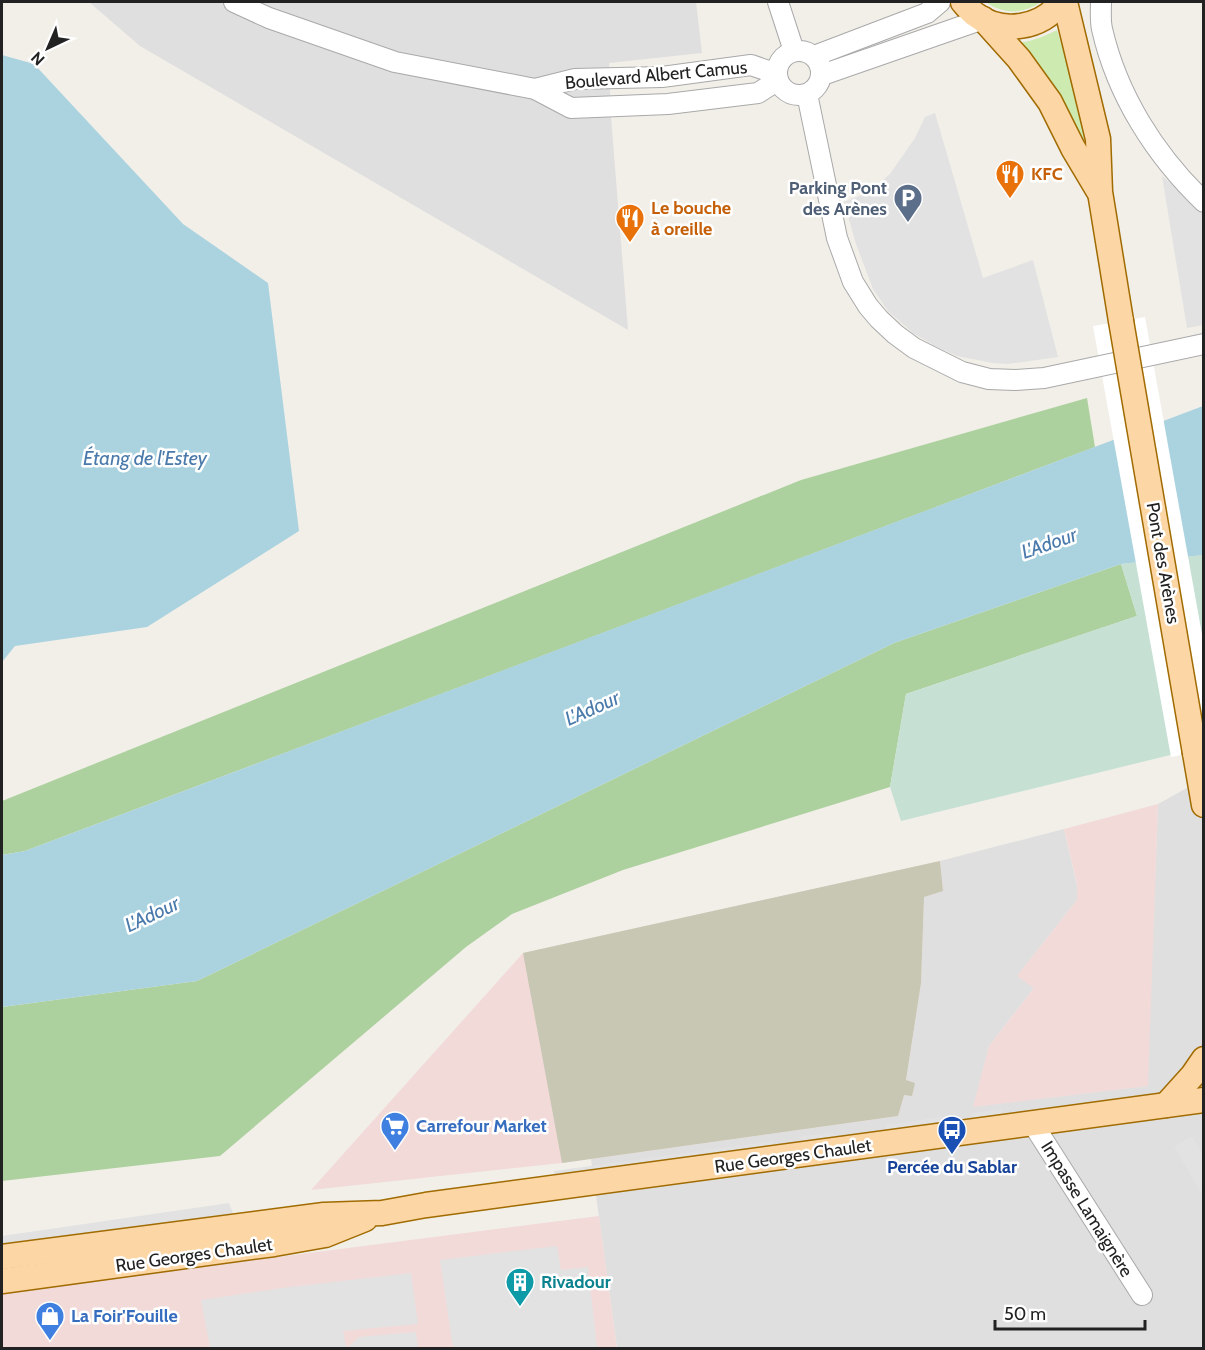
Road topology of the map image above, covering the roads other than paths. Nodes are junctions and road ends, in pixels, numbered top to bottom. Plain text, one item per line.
1 (234, 2) edge
2 (778, 2) edge
3 (940, 2) edge
4 (963, 2) edge
5 (1063, 2) edge
6 (1101, 2) edge
7 (983, 19) junction
8 (794, 51) junction
9 (814, 56) junction
10 (822, 75) junction
11 (777, 77) junction
12 (535, 89) junction
13 (807, 94) junction
14 (1100, 192) junction
15 (1203, 202) edge
16 (1203, 344) edge
17 (1203, 805) edge
18 (1203, 1059) edge
19 (1203, 1100) edge
20 (1166, 1106) junction
21 (1033, 1124) junction
22 (382, 1213) junction
23 (2, 1257) edge
24 (2, 1281) edge
25 (1142, 1294) dead end

1 - 12 street, Boulevard Albert Camus
2 - 8 street
3 - 9 street
4 - 7 main road
5 - 7 main road
5 - 14 main road, Pont des Arènes
6 - 15 street
7 - 10 street
7 - 14 main road
8 - 9 street
8 - 11 street
9 - 10 street
10 - 13 street
11 - 12 street, Boulevard Albert Camus
11 - 12 street, Boulevard Albert Camus
11 - 13 street
13 - 16 street
14 - 17 main road, Pont des Arènes, bridge
18 - 20 main road
19 - 20 main road, Rue Georges Chaulet
20 - 21 main road, Rue Georges Chaulet
21 - 22 main road, Rue Georges Chaulet
21 - 25 street, Impasse Lamaignère
22 - 23 main road, Rue Georges Chaulet
22 - 24 main road, Rue Georges Chaulet

